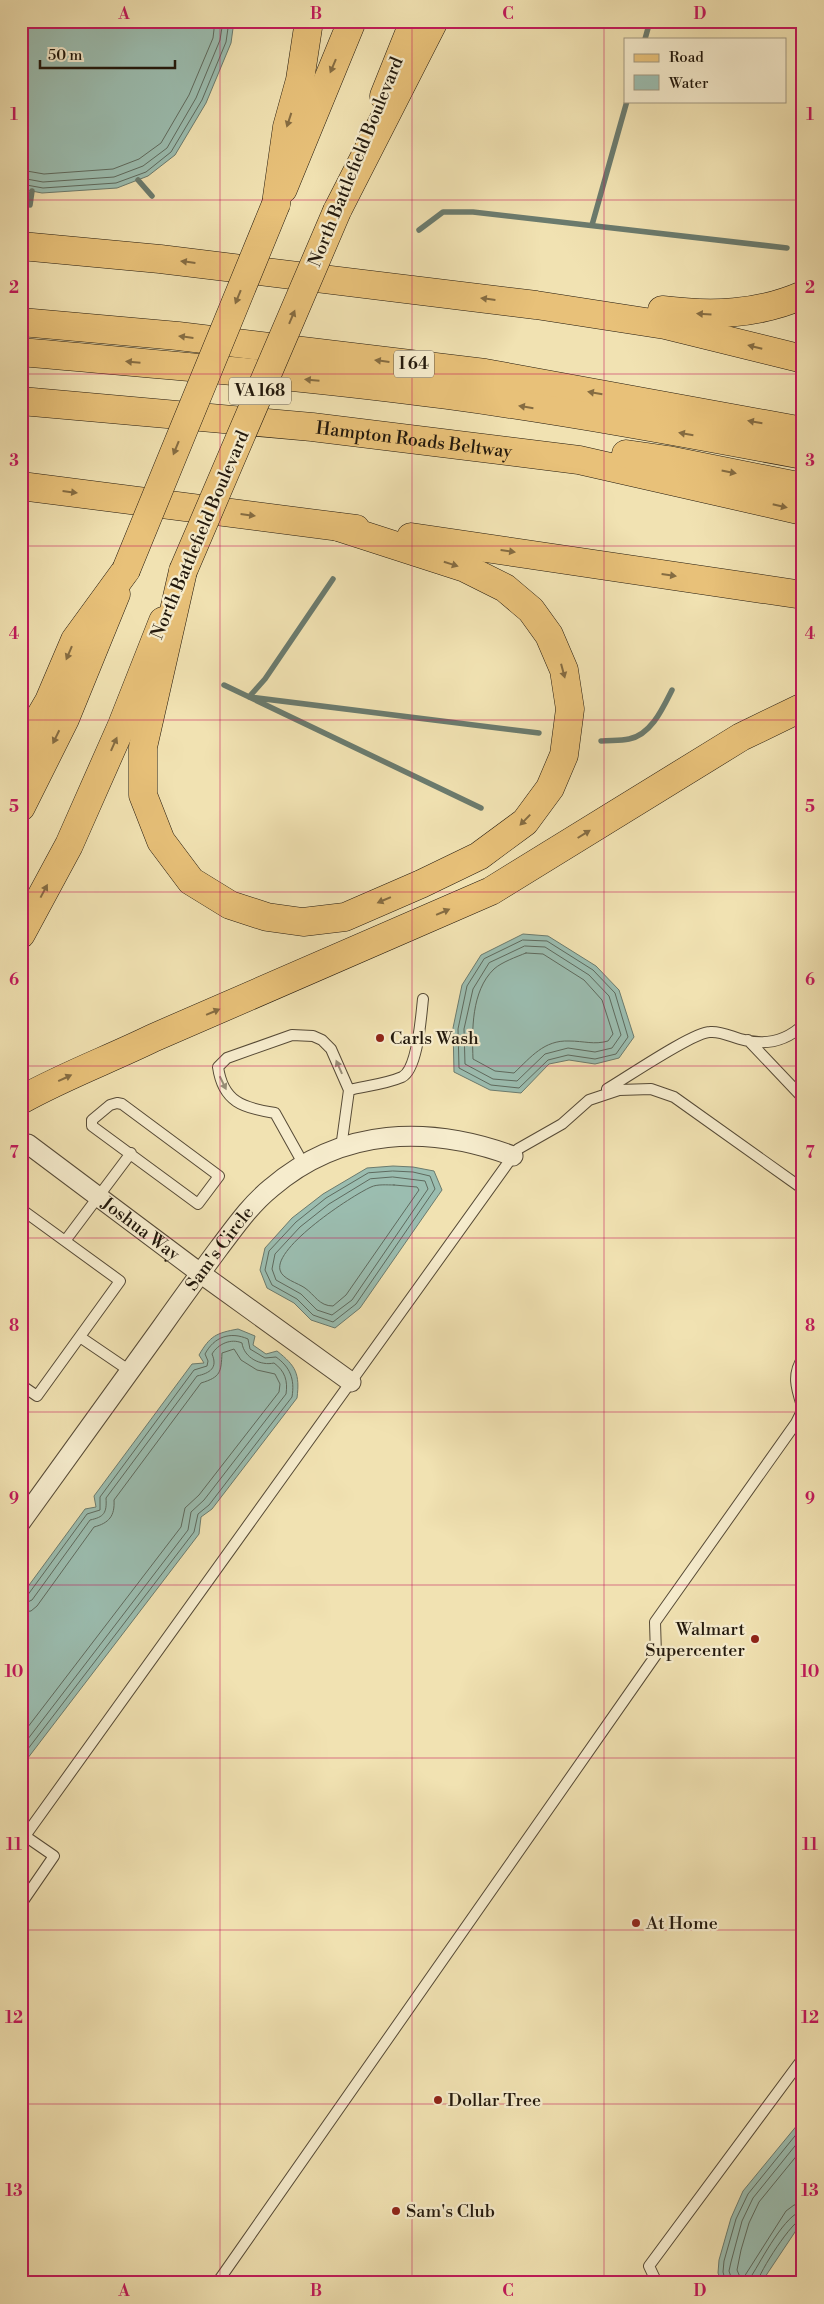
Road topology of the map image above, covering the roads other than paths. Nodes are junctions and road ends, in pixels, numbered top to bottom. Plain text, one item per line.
1 (309, 21) edge
2 (352, 21) edge
3 (414, 21) edge
4 (434, 21) edge
5 (276, 204) junction
6 (337, 211) junction
7 (21, 231) edge
8 (21, 246) edge
9 (160, 259) junction
10 (803, 295) edge
11 (536, 305) junction
12 (21, 322) edge
13 (21, 352) edge
14 (803, 359) edge
15 (21, 384) edge
16 (21, 401) edge
17 (803, 431) edge
18 (803, 455) edge
19 (21, 486) edge
20 (803, 487) edge
21 (803, 511) edge
22 (338, 527) junction
23 (126, 570) junction
24 (183, 571) junction
25 (803, 595) edge
26 (803, 707) edge
27 (21, 750) edge
28 (21, 807) edge
29 (21, 934) edge
30 (423, 999) dead end
31 (803, 1025) edge
32 (748, 1040) junction
33 (349, 1090) junction
34 (803, 1098) edge
35 (21, 1100) edge
36 (589, 1100) junction
37 (28, 1144) dead end
38 (341, 1148) junction
39 (131, 1153) junction
40 (513, 1156) junction
41 (304, 1165) junction
42 (803, 1189) edge
43 (97, 1196) junction
44 (21, 1209) edge
45 (65, 1241) junction
46 (200, 1273) junction
47 (80, 1337) junction
48 (803, 1358) edge
49 (130, 1372) junction
50 (351, 1382) junction
51 (21, 1385) edge
52 (21, 1522) edge
53 (23, 1835) edge
54 (21, 1904) edge
55 (803, 2058) edge
56 (217, 2283) edge
57 (657, 2283) edge

1 -> 5 main road
2 -> 5 main road
3 - 6 main road, North Battlefield Boulevard / VA 168
4 - 6 main road
5 -> 23 main road, bridge
24 -> 6 main road, North Battlefield Boulevard / VA 168, bridge
7 - 9 main road
8 - 9 main road
11 -> 9 main road
10 -> 11 main road
14 -> 11 main road
17 -> 12 main road, I 64
18 -> 13 main road
15 -> 20 main road
16 -> 21 main road, Hampton Roads Beltway
19 -> 22 main road
22 -> 24 main road
22 -> 25 main road
23 -> 27 main road
23 -> 28 main road
29 -> 24 main road, North Battlefield Boulevard
35 -> 26 main road
30 - 33 lane
31 - 32 lane
32 - 34 lane
32 - 36 lane
33 - 38 lane
33 -> 41 lane
36 - 40 lane
36 - 42 lane
37 - 43 street, Joshua Way
38 - 40 street, Sam's Circle
38 - 41 street, Sam's Circle
39 - 39 lane
39 - 43 lane
40 - 50 lane
41 - 46 street, Sam's Circle
43 - 45 lane
43 - 46 street, Joshua Way
44 - 45 lane
45 - 47 lane
46 - 49 street, Sam's Circle
46 - 50 street, Joshua Way
47 - 49 lane
47 - 51 lane
48 - 56 lane
49 - 52 street, Sam's Circle
50 - 53 lane
53 - 54 lane
55 - 57 lane

